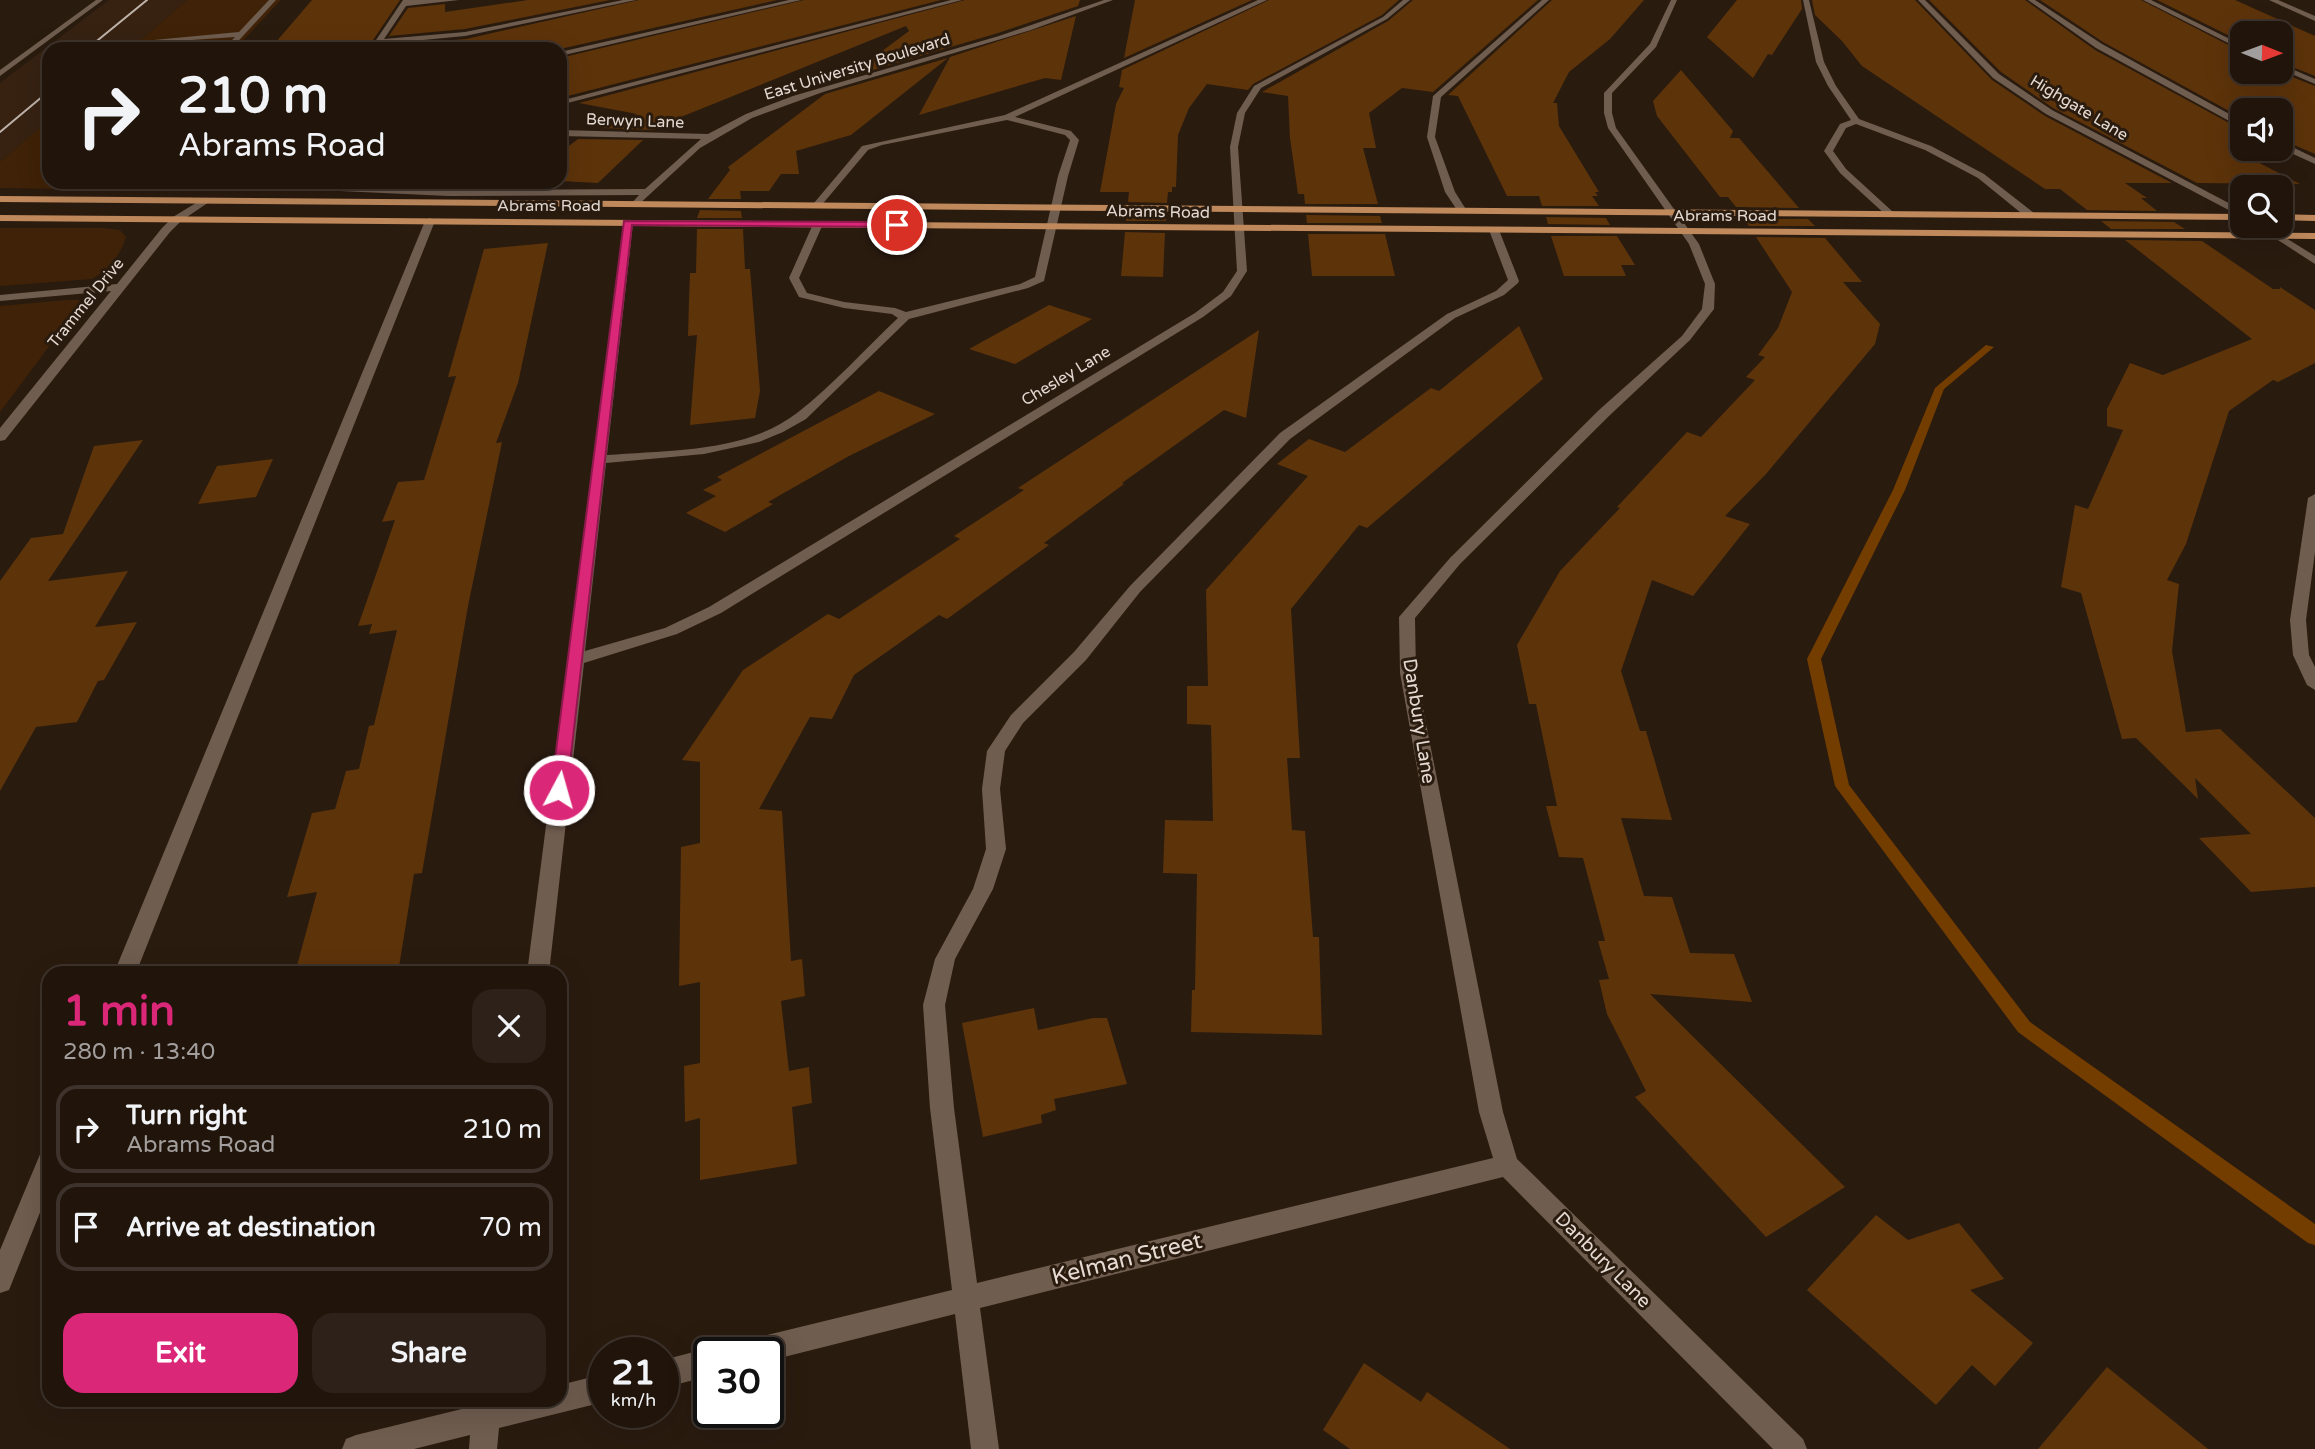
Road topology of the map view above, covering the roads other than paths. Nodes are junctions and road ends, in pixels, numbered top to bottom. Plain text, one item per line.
1 (100, 0) edge
2 (274, 0) edge
3 (456, 0) edge
4 (633, 0) edge
5 (798, 0) edge
6 (959, 0) edge
7 (1110, 0) edge
8 (1264, 0) edge
9 (1407, 0) edge
10 (1546, 0) edge
11 (1674, 0) edge
12 (1806, 0) edge
13 (1921, 0) edge
14 (2031, 0) edge
15 (2146, 0) edge
16 (2272, 0) edge
17 (405, 2) edge
18 (2315, 19) edge
19 (242, 34) junction
20 (147, 41) dead end
21 (43, 42) edge
22 (234, 42) edge
23 (379, 42) edge
24 (406, 42) edge
25 (2230, 42) edge
26 (42, 43) edge
27 (567, 52) edge
28 (2293, 71) edge
29 (0, 74) edge
30 (2315, 82) edge
31 (567, 101) edge
32 (1007, 117) junction
33 (2230, 118) edge
34 (1856, 121) junction
35 (567, 133) edge
36 (709, 137) junction
37 (2293, 150) edge
38 (2315, 161) edge
39 (361, 189) edge
40 (646, 192) junction
41 (0, 199) edge
42 (207, 200) junction
43 (636, 204) junction
44 (817, 205) junction
45 (1057, 207) junction
46 (1240, 209) junction
47 (2230, 210) edge
48 (1462, 211) junction
49 (1670, 212) junction
50 (1890, 214) junction
51 (2030, 215) junction
52 (2230, 216) edge
53 (0, 218) edge
54 (2293, 218) edge
55 (2315, 218) edge
56 (177, 219) junction
57 (430, 221) junction
58 (628, 223) junction
59 (818, 224) junction
60 (1054, 226) junction
61 (1241, 229) junction
62 (1494, 230) junction
63 (1685, 231) junction
64 (2230, 236) edge
65 (2293, 236) edge
66 (2315, 236) edge
67 (2280, 238) edge
68 (2315, 261) edge
69 (118, 287) junction
70 (0, 298) edge
71 (905, 317) junction
72 (0, 437) edge
73 (599, 460) junction
74 (2315, 498) edge
75 (574, 660) junction
76 (2315, 685) edge
77 (128, 966) edge
78 (539, 966) edge
79 (1507, 1165) junction
80 (42, 1177) edge
81 (0, 1280) edge
82 (965, 1298) junction
83 (784, 1344) edge
84 (588, 1392) edge
85 (567, 1398) edge
86 (487, 1409) edge
87 (356, 1449) edge
88 (482, 1449) edge
89 (985, 1449) edge
90 (1793, 1449) edge

1 - 21 street
2 - 19 street
3 - 17 street
4 - 24 street
5 - 27 street
6 - 31 street
7 - 36 street, East University Boulevard
8 - 32 street
9 - 46 street, Chesley Lane
10 - 48 street
11 - 49 street, Danbury Lane
12 - 34 street
13 - 47 street, Highgate Lane
14 - 33 street
15 - 25 street
16 - 18 street
17 - 23 street
19 - 20 street
19 - 22 street
26 - 29 street
28 - 30 street
32 - 44 street
32 - 45 street
34 - 50 street
34 - 51 street
35 - 36 street, Berwyn Lane
36 - 40 street, East University Boulevard
37 - 38 street
39 - 40 street
40 - 43 street, East University Boulevard
41 - 42 main road, Abrams Road
42 - 43 main road, Abrams Road
42 - 56 street, Trammel Drive
43 - 44 main road, Abrams Road
43 - 58 main road
44 - 45 main road, Abrams Road
45 - 46 main road, Abrams Road
45 - 60 street
46 - 48 main road, Abrams Road
46 - 61 street, Chesley Lane
48 - 49 main road, Abrams Road
49 - 50 main road, Abrams Road
49 - 63 street, Danbury Lane
50 - 51 main road, Abrams Road
51 - 52 main road, Abrams Road
53 - 56 main road, Abrams Road
54 - 55 main road
56 - 57 main road, Abrams Road
56 - 69 street, Trammel Drive
57 - 58 main road, Abrams Road
57 - 77 street
58 - 59 main road, Abrams Road
58 - 73 street
59 - 60 main road, Abrams Road
59 - 71 street
60 - 61 main road, Abrams Road
60 - 71 street
61 - 62 main road, Abrams Road
61 - 75 street, Chesley Lane
62 - 63 main road, Abrams Road
62 - 82 street
63 - 64 main road, Abrams Road
63 - 79 street, Danbury Lane
65 - 66 main road, Abrams Road
67 - 68 street
69 - 70 street
69 - 72 street, Trammel Drive
71 - 73 street
73 - 75 street
74 - 76 street
75 - 78 street
79 - 82 street, Kelman Street
79 - 90 street, Danbury Lane
80 - 81 street
82 - 83 street, Kelman Street
82 - 89 street
84 - 85 street
86 - 87 street
86 - 88 street

